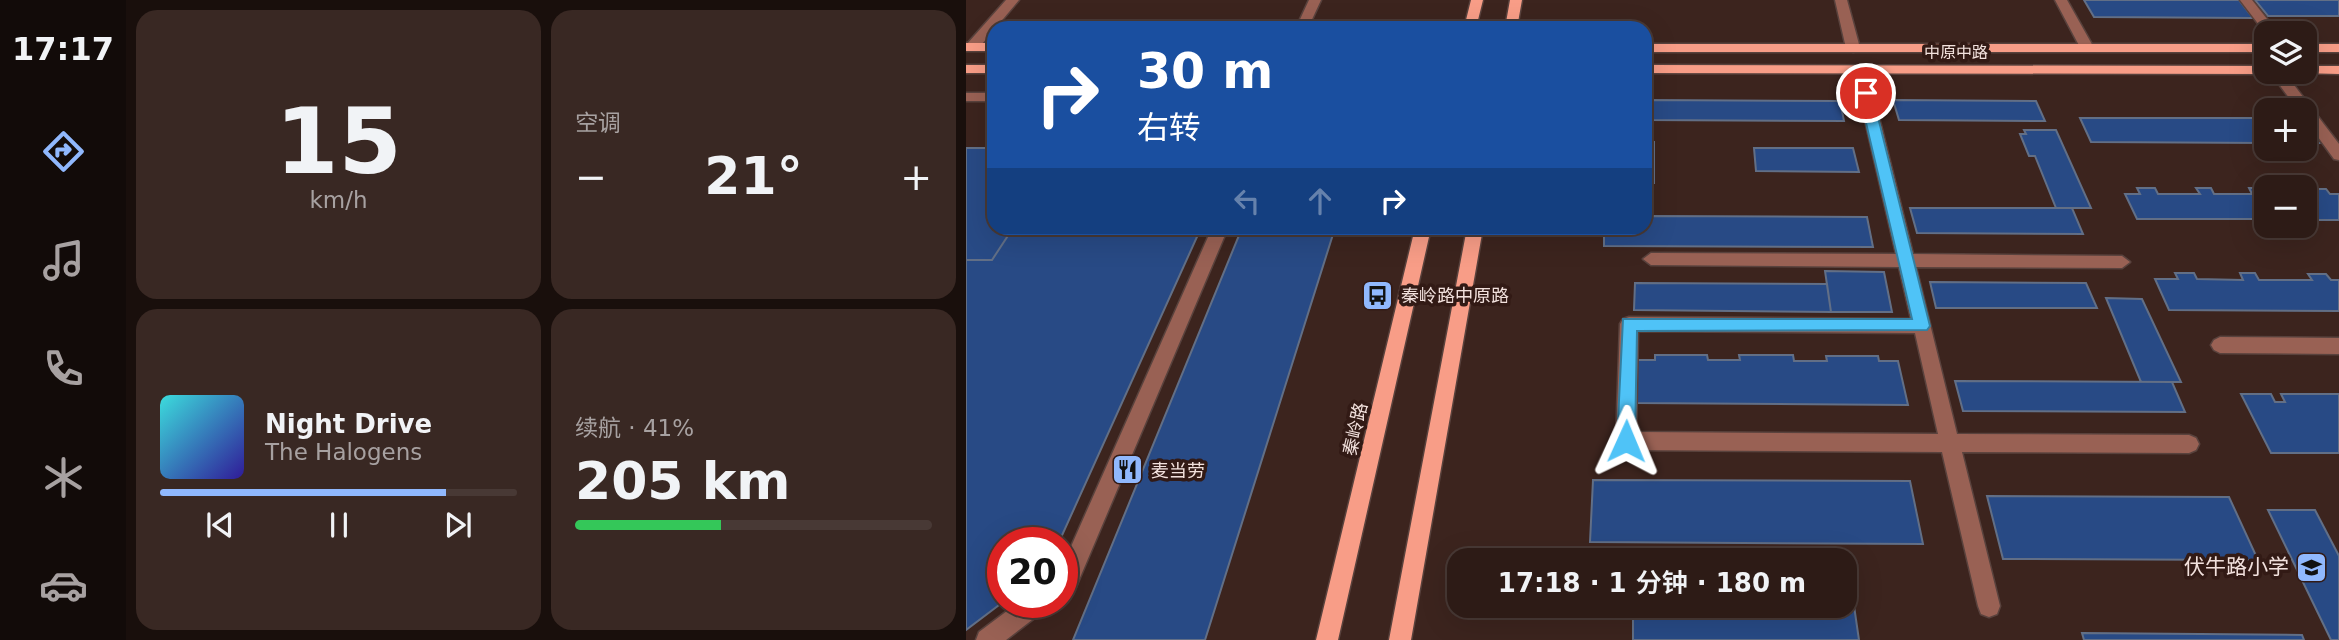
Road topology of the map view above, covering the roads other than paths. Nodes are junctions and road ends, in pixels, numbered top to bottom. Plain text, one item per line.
1 (1013, 0) edge
2 (1315, 0) edge
3 (1477, 0) edge
4 (1516, 0) edge
5 (1841, 0) edge
6 (2060, 0) edge
7 (2246, 0) edge
8 (993, 21) edge
9 (1305, 21) edge
10 (1472, 21) edge
11 (1512, 21) edge
12 (2263, 21) edge
13 (987, 28) edge
14 (969, 47) edge
15 (987, 47) edge
16 (1652, 48) edge
17 (1853, 48) junction
18 (2087, 48) junction
19 (2254, 48) edge
20 (2317, 48) edge
21 (2339, 48) edge
22 (966, 69) edge
23 (987, 69) edge
24 (1652, 69) edge
25 (1860, 69) junction
26 (2254, 69) edge
27 (2317, 69) edge
28 (2339, 69) edge
29 (2286, 84) edge
30 (966, 97) edge
31 (987, 97) edge
32 (2339, 155) edge
33 (1217, 235) edge
34 (1421, 235) edge
35 (1474, 235) edge
36 (1651, 259) dead end
37 (1906, 260) junction
38 (2122, 261) dead end
39 (1922, 326) junction
40 (2220, 345) dead end
41 (2339, 346) edge
42 (1950, 443) junction
43 (2189, 444) dead end
44 (1078, 556) edge
45 (1989, 606) dead end
46 (1016, 618) edge
47 (987, 640) edge
48 (1327, 640) edge
49 (1400, 640) edge

1 - 8 street
2 - 9 street
3 - 10 main road
4 - 11 main road
5 - 17 street
6 - 18 street
7 - 12 street
13 - 14 street
14 - 15 main road
16 - 17 main road, 中原中路
17 - 18 main road, 中原中路
18 - 19 main road, 中原中路
20 - 21 main road
22 - 23 main road
24 - 25 main road, 中原中路
25 - 26 main road, 中原中路
25 - 37 street
27 - 28 main road
29 - 32 street
30 - 31 street
33 - 44 street
34 - 48 main road, 秦岭路
35 - 49 main road
36 - 37 street
37 - 38 street
37 - 39 street
39 - 42 street
39 - 42 street
40 - 41 street
42 - 43 street
42 - 45 street
46 - 47 street

